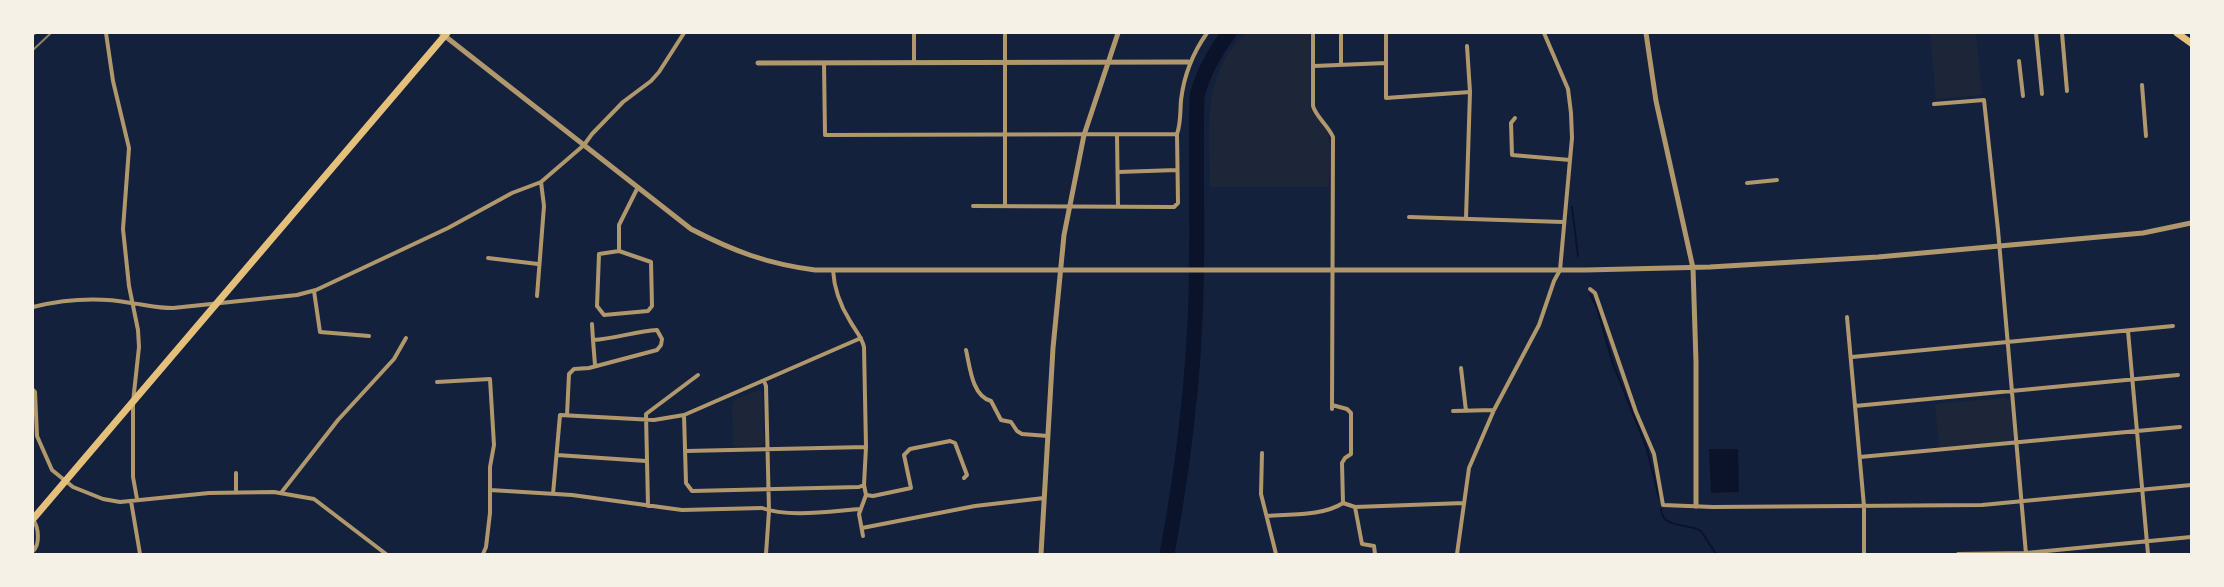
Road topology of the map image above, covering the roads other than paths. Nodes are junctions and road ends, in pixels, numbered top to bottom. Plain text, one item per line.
1 (106, 33) edge
2 (684, 33) edge
3 (914, 33) edge
4 (1005, 33) edge
5 (1118, 33) edge
6 (1207, 33) edge
7 (1313, 33) edge
8 (1341, 33) edge
9 (1386, 33) edge
10 (1544, 33) edge
11 (1646, 33) edge
12 (2036, 33) edge
13 (2062, 33) edge
14 (2177, 33) edge
15 (444, 34) edge
16 (2190, 41) edge
17 (1467, 46) dead end
18 (2019, 61) dead end
19 (1005, 62) junction
20 (1188, 62) junction
21 (758, 63) dead end
22 (824, 63) junction
23 (914, 63) junction
24 (1107, 63) junction
25 (1386, 63) junction
26 (1341, 64) junction
27 (1314, 66) junction
28 (2142, 85) dead end
29 (2067, 91) dead end
30 (1470, 92) junction
31 (2042, 94) dead end
32 (2023, 96) dead end
33 (1934, 104) dead end
34 (1515, 118) dead end
35 (1177, 134) junction
36 (1005, 135) junction
37 (1084, 135) junction
38 (1117, 135) junction
39 (2146, 136) dead end
40 (584, 145) junction
41 (1570, 160) junction
42 (1178, 170) junction
43 (1118, 172) junction
44 (1777, 180) dead end
45 (541, 183) junction
46 (1747, 183) dead end
47 (638, 187) junction
48 (973, 206) dead end
49 (1005, 206) junction
50 (1119, 207) junction
51 (1068, 208) junction
52 (1409, 217) dead end
53 (1466, 218) junction
54 (1563, 222) junction
55 (2191, 223) edge
56 (1998, 245) junction
57 (619, 251) junction
58 (488, 258) dead end
59 (538, 264) junction
60 (1060, 268) junction
61 (1693, 268) junction
62 (833, 270) junction
63 (1332, 270) junction
64 (1560, 270) junction
65 (1590, 289) dead end
66 (314, 291) junction
67 (537, 296) dead end
68 (133, 303) junction
69 (216, 303) junction
70 (33, 307) edge
71 (1847, 317) dead end
72 (592, 324) dead end
73 (2172, 326) dead end
74 (2128, 331) junction
75 (369, 336) dead end
76 (861, 338) junction
77 (406, 339) dead end
78 (593, 340) junction
79 (2007, 343) junction
80 (966, 350) dead end
81 (1851, 357) junction
82 (595, 365) junction
83 (1461, 368) dead end
84 (698, 375) dead end
85 (2178, 375) dead end
86 (2133, 380) junction
87 (764, 381) junction
88 (437, 382) dead end
89 (33, 390) edge
90 (2012, 391) junction
91 (133, 402) junction
92 (1855, 406) junction
93 (1494, 410) junction
94 (1453, 411) dead end
95 (1466, 411) junction
96 (567, 414) junction
97 (684, 414) junction
98 (645, 420) junction
99 (2180, 427) dead end
100 (2137, 431) junction
101 (1048, 436) junction
102 (2016, 443) junction
103 (866, 447) junction
104 (767, 450) junction
105 (686, 451) junction
106 (1262, 453) dead end
107 (556, 455) junction
108 (1860, 457) junction
109 (646, 461) junction
110 (236, 473) dead end
111 (964, 478) dead end
112 (64, 481) junction
113 (864, 485) junction
114 (2191, 485) edge
115 (768, 489) junction
116 (2143, 489) junction
117 (490, 490) junction
118 (236, 493) junction
119 (281, 493) junction
120 (553, 494) junction
121 (866, 495) junction
122 (1044, 498) junction
123 (137, 499) junction
124 (130, 501) junction
125 (2021, 502) junction
126 (1343, 503) junction
127 (1464, 503) junction
128 (648, 506) junction
129 (1696, 506) junction
130 (1864, 506) junction
131 (1355, 507) junction
132 (860, 509) junction
133 (769, 511) junction
134 (1267, 516) junction
135 (33, 519) edge
136 (862, 528) junction
137 (863, 536) dead end
138 (2191, 537) edge
139 (2147, 542) junction
140 (33, 551) edge
141 (140, 554) edge
142 (386, 554) edge
143 (483, 554) edge
144 (766, 554) edge
145 (1041, 554) edge
146 (1276, 554) edge
147 (1376, 554) edge
148 (1457, 554) edge
149 (1864, 554) edge
150 (1958, 554) edge
151 (2026, 554) edge
152 (2148, 554) edge

1 - 68 street
2 - 40 street
3 - 23 street
4 - 19 street
5 - 24 street
6 - 20 street
7 - 27 street
8 - 26 street
9 - 25 street
10 - 41 street
11 - 61 street
12 - 31 street
13 - 29 street
14 - 16 main road
15 - 40 street
15 - 69 main road
17 - 30 street
18 - 32 street
19 - 23 street
19 - 24 street
19 - 36 street
20 - 24 street
20 - 35 street
21 - 22 street
22 - 23 street
22 - 36 street
24 - 37 street
25 - 26 street
25 - 30 street
26 - 27 street
27 - 63 street
28 - 39 street
30 - 53 street
33 - 56 street
34 - 41 street
35 - 38 street
35 - 42 street
36 - 37 street
36 - 49 street
37 - 38 street
37 - 51 street
38 - 43 street
40 - 45 street
40 - 47 street
41 - 54 street
42 - 43 street
42 - 50 street
43 - 50 street
44 - 46 street
45 - 59 street
45 - 66 street
47 - 57 street
47 - 62 street
48 - 49 street
49 - 51 street
50 - 51 street
51 - 60 street
52 - 53 street
53 - 54 street
54 - 64 street
55 - 56 street
56 - 61 street
56 - 79 street
57 - 57 street
58 - 59 street
59 - 67 street
60 - 62 street
60 - 63 street
60 - 101 street
61 - 64 street
61 - 129 street
62 - 76 street
63 - 64 street
63 - 126 street
64 - 93 street
65 - 129 street
66 - 69 street
66 - 75 street
68 - 69 street
68 - 70 street
68 - 91 street
69 - 91 main road
71 - 81 street
72 - 78 street
73 - 74 street
74 - 79 street
74 - 86 street
76 - 87 street
76 - 103 street
77 - 119 street
78 - 82 street
78 - 82 street
79 - 81 street
79 - 90 street
80 - 101 street
81 - 92 street
82 - 96 street
83 - 95 street
84 - 98 street
85 - 86 street
86 - 90 street
86 - 100 street
87 - 97 street
87 - 104 street
88 - 117 street
89 - 112 street
90 - 92 street
90 - 102 street
91 - 112 main road
91 - 123 street
92 - 108 street
93 - 95 street
93 - 127 street
94 - 95 street
96 - 98 street
96 - 107 street
97 - 98 street
97 - 105 street
98 - 109 street
99 - 100 street
100 - 102 street
100 - 116 street
101 - 122 street
102 - 108 street
102 - 125 street
103 - 104 street
103 - 113 street
104 - 105 street
104 - 115 street
105 - 115 street
106 - 134 street
107 - 109 street
107 - 120 street
108 - 130 street
109 - 128 street
110 - 118 street
111 - 121 street
112 - 124 street
112 - 135 main road
113 - 115 street
113 - 121 street
114 - 116 street
115 - 133 street
116 - 125 street
116 - 139 street
117 - 120 street
117 - 143 street
118 - 119 street
118 - 123 street
119 - 142 street
120 - 128 street
121 - 132 street
122 - 136 street
122 - 145 street
123 - 124 street
124 - 141 street
125 - 130 street
125 - 151 street
126 - 131 street
126 - 134 street
127 - 131 street
127 - 148 street
128 - 133 street
129 - 130 street
130 - 149 street
131 - 147 street
132 - 133 street
132 - 136 street
133 - 144 street
134 - 146 street
135 - 140 street
136 - 137 street
138 - 139 street
139 - 151 street
139 - 152 street
150 - 151 street

